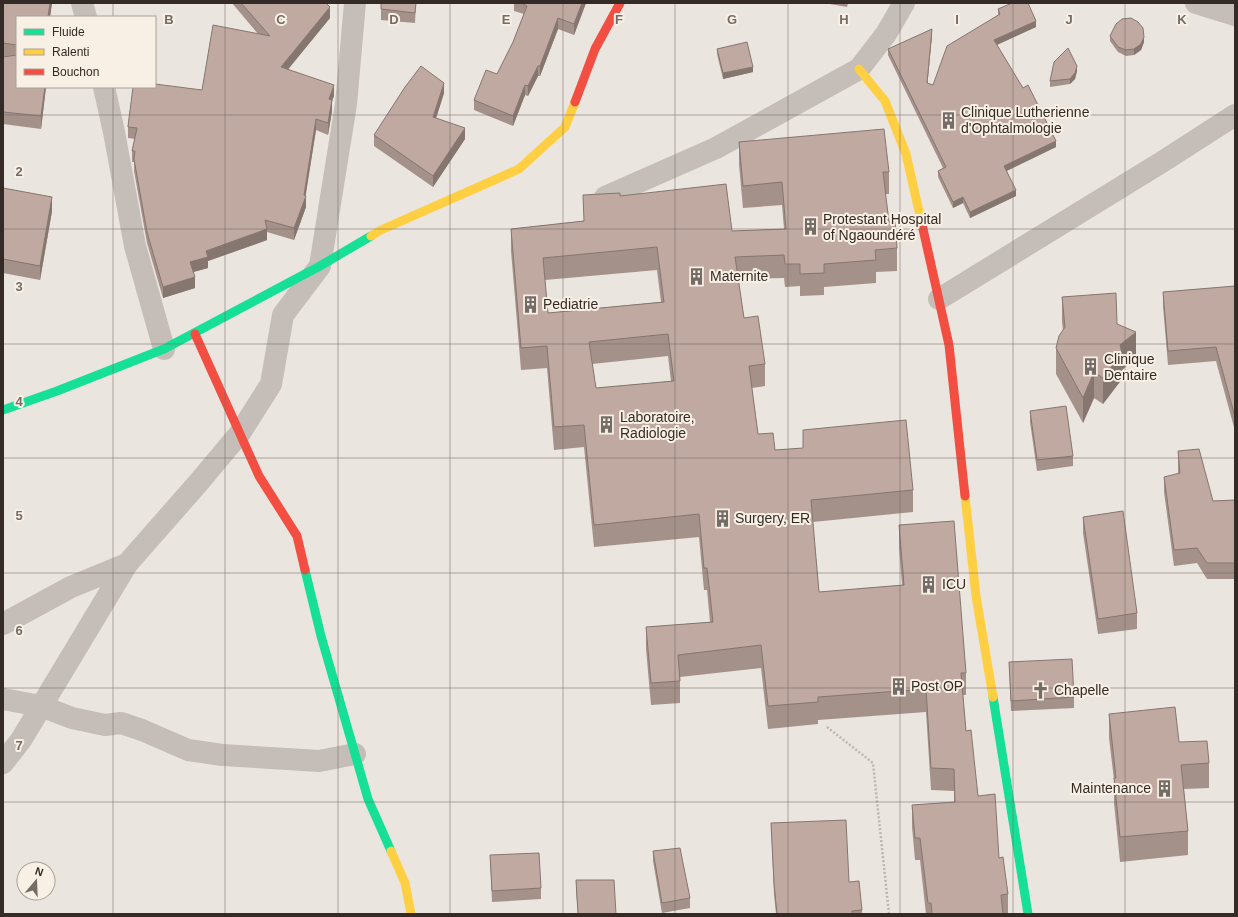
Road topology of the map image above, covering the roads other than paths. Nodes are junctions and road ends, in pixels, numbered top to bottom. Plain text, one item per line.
1 (82, 3) edge
2 (355, 3) edge
3 (620, 3) edge
4 (904, 3) edge
5 (1196, 3) edge
6 (1235, 15) edge
7 (86, 16) edge
8 (859, 69) junction
9 (104, 88) edge
10 (1235, 115) edge
11 (605, 197) edge
12 (320, 266) junction
13 (939, 300) junction
14 (195, 334) junction
15 (164, 349) junction
16 (3, 410) edge
17 (240, 433) junction
18 (127, 564) junction
19 (3, 624) edge
20 (3, 699) edge
21 (41, 706) junction
22 (355, 754) junction
23 (3, 763) edge
24 (411, 914) edge
25 (1028, 914) edge

1 - 7 street
2 - 12 street
3 - 12 street
4 - 8 street
5 - 6 street
8 - 11 street
8 - 13 street
9 - 15 street
10 - 13 street
12 - 14 street
12 - 17 street
13 - 25 street
14 - 15 street
14 - 17 street
15 - 16 street
17 - 18 street
17 - 22 street
18 - 19 street
18 - 21 street
20 - 21 street
21 - 22 street
21 - 23 street
22 - 24 street

